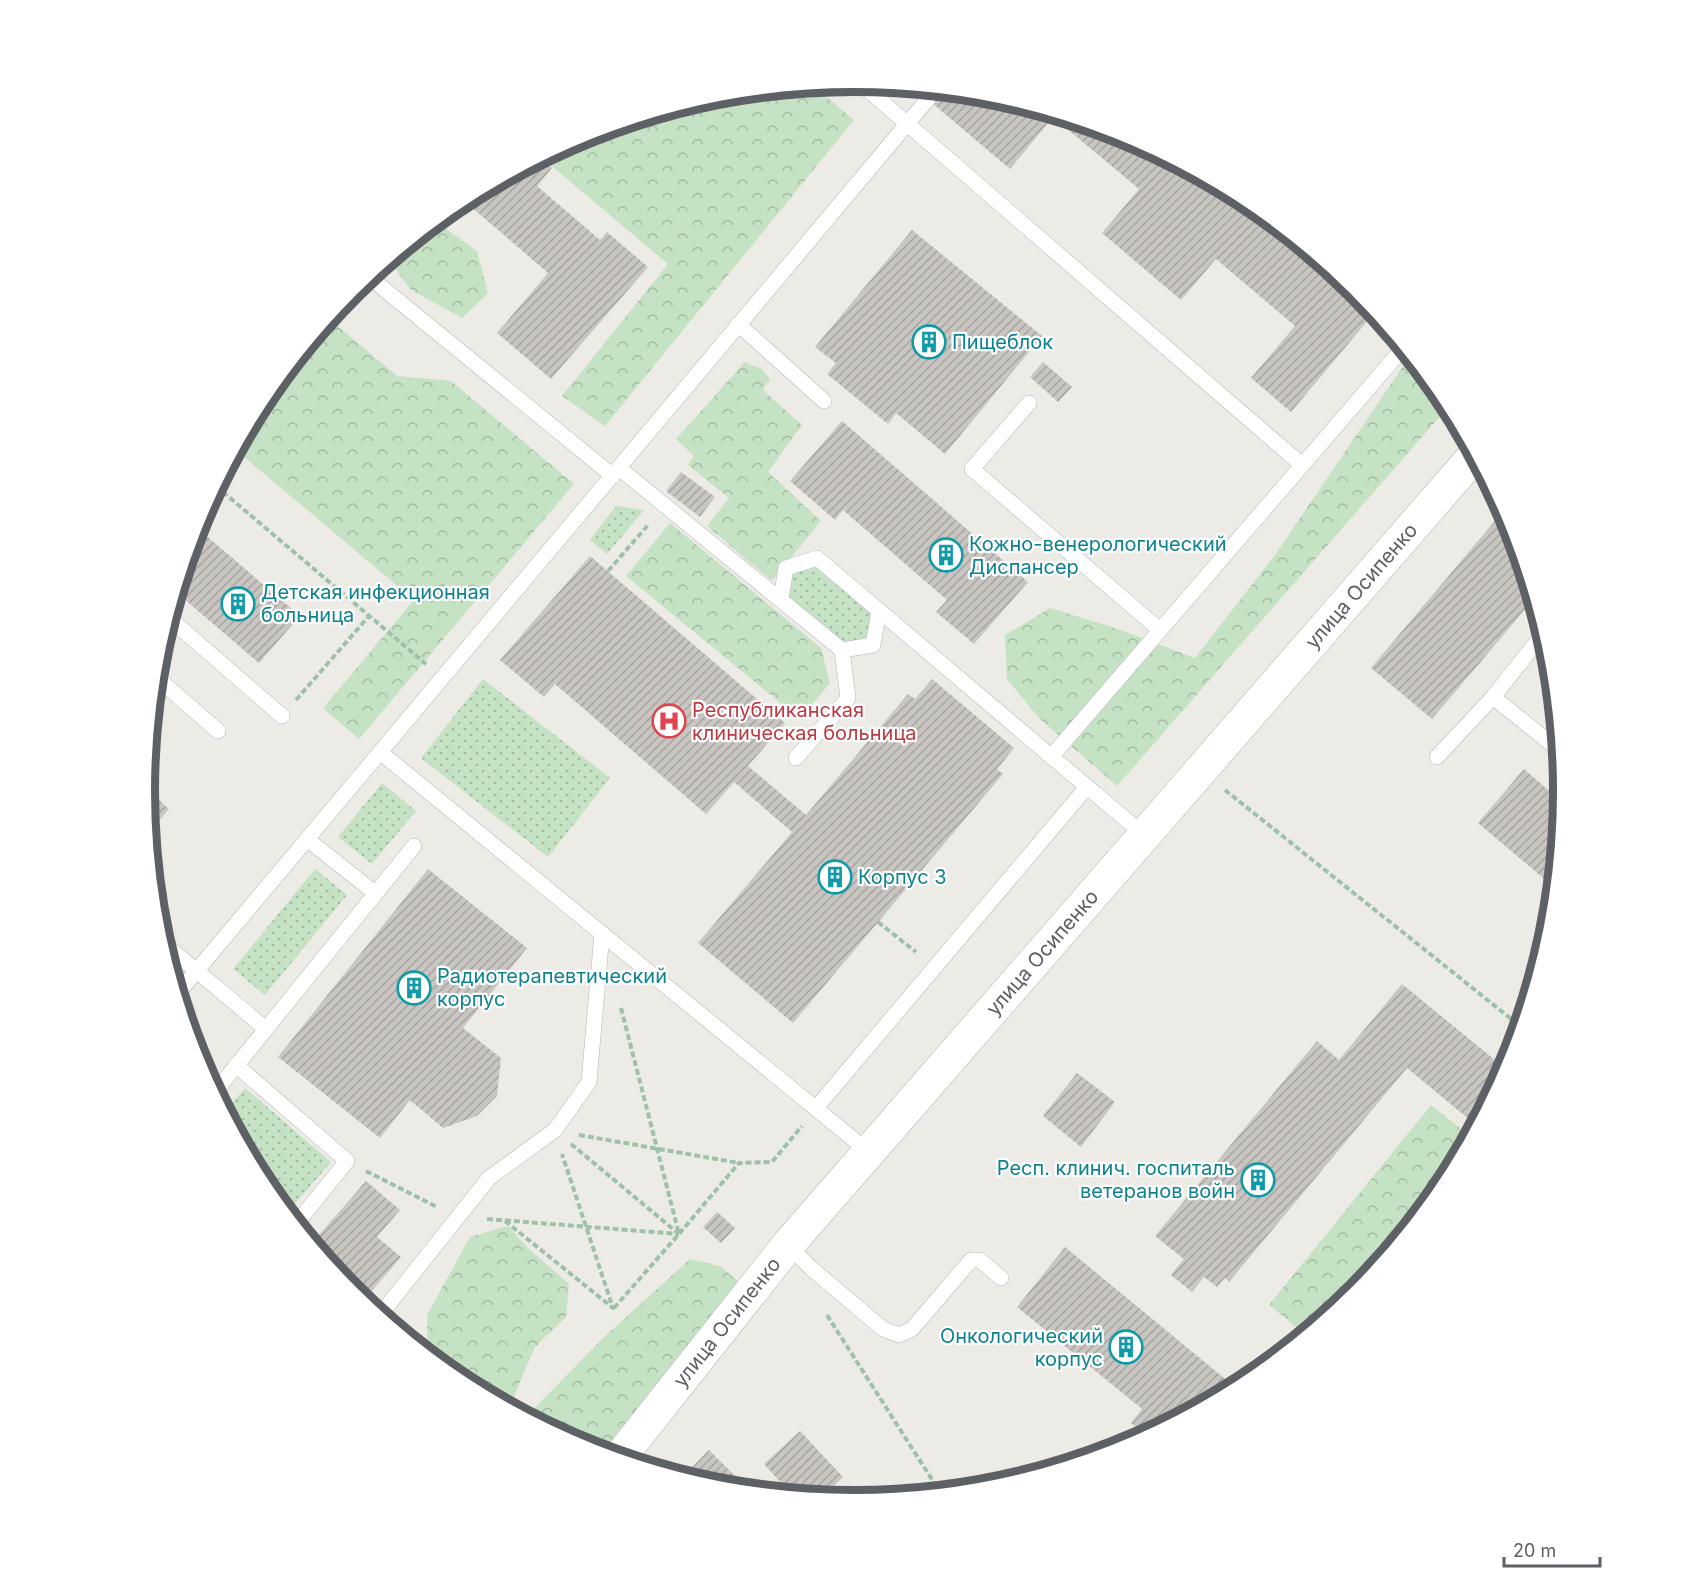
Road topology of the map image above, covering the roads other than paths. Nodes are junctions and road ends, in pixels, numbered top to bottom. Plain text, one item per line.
1 (873, 92) edge
2 (928, 99) dead end
3 (908, 122) junction
4 (375, 282) edge
5 (738, 324) junction
6 (1399, 353) edge
7 (824, 401) dead end
8 (1029, 402) dead end
9 (1470, 461) edge
10 (1302, 465) junction
11 (616, 472) junction
12 (782, 598) junction
13 (879, 611) junction
14 (176, 624) edge
15 (1160, 630) junction
16 (1537, 642) edge
17 (842, 650) junction
18 (163, 683) edge
19 (1493, 697) junction
20 (282, 716) road end
21 (218, 731) dead end
22 (1552, 744) edge
23 (380, 752) junction
24 (1052, 757) junction
25 (1437, 757) dead end
26 (796, 758) dead end
27 (1087, 787) junction
28 (1144, 835) junction
29 (307, 839) junction
30 (414, 846) dead end
31 (375, 893) junction
32 (602, 933) junction
33 (174, 953) edge
34 (196, 971) junction
35 (184, 986) edge
36 (266, 1029) junction
37 (236, 1065) junction
38 (220, 1085) edge
39 (816, 1108) junction
40 (869, 1152) junction
41 (301, 1218) edge
42 (788, 1245) junction
43 (1001, 1278) dead end
44 (385, 1309) edge
45 (625, 1451) edge

1 - 3 lane
2 - 3 lane
3 - 5 lane
3 - 10 lane
4 - 11 lane
5 - 7 lane
5 - 11 lane
6 - 10 lane
8 - 15 lane
9 - 28 street, улица Осипенко
10 - 15 lane
11 - 12 lane
11 - 23 lane
12 - 13 lane
12 - 17 lane
13 - 17 lane
13 - 24 lane
14 - 20 lane
15 - 24 lane
16 - 19 lane
17 - 26 lane
18 - 21 lane
19 - 22 lane
19 - 25 lane
23 - 29 lane
23 - 32 lane
24 - 27 lane
27 - 28 lane
27 - 39 lane
28 - 40 street, улица Осипенко
29 - 31 lane
29 - 34 lane
30 - 31 lane
31 - 36 lane
32 - 39 lane
32 - 44 lane
33 - 34 lane
34 - 35 lane
34 - 36 lane
36 - 37 lane
37 - 38 lane
37 - 41 lane
39 - 40 lane
40 - 42 street, улица Осипенко
42 - 43 lane
42 - 45 street, улица Осипенко

